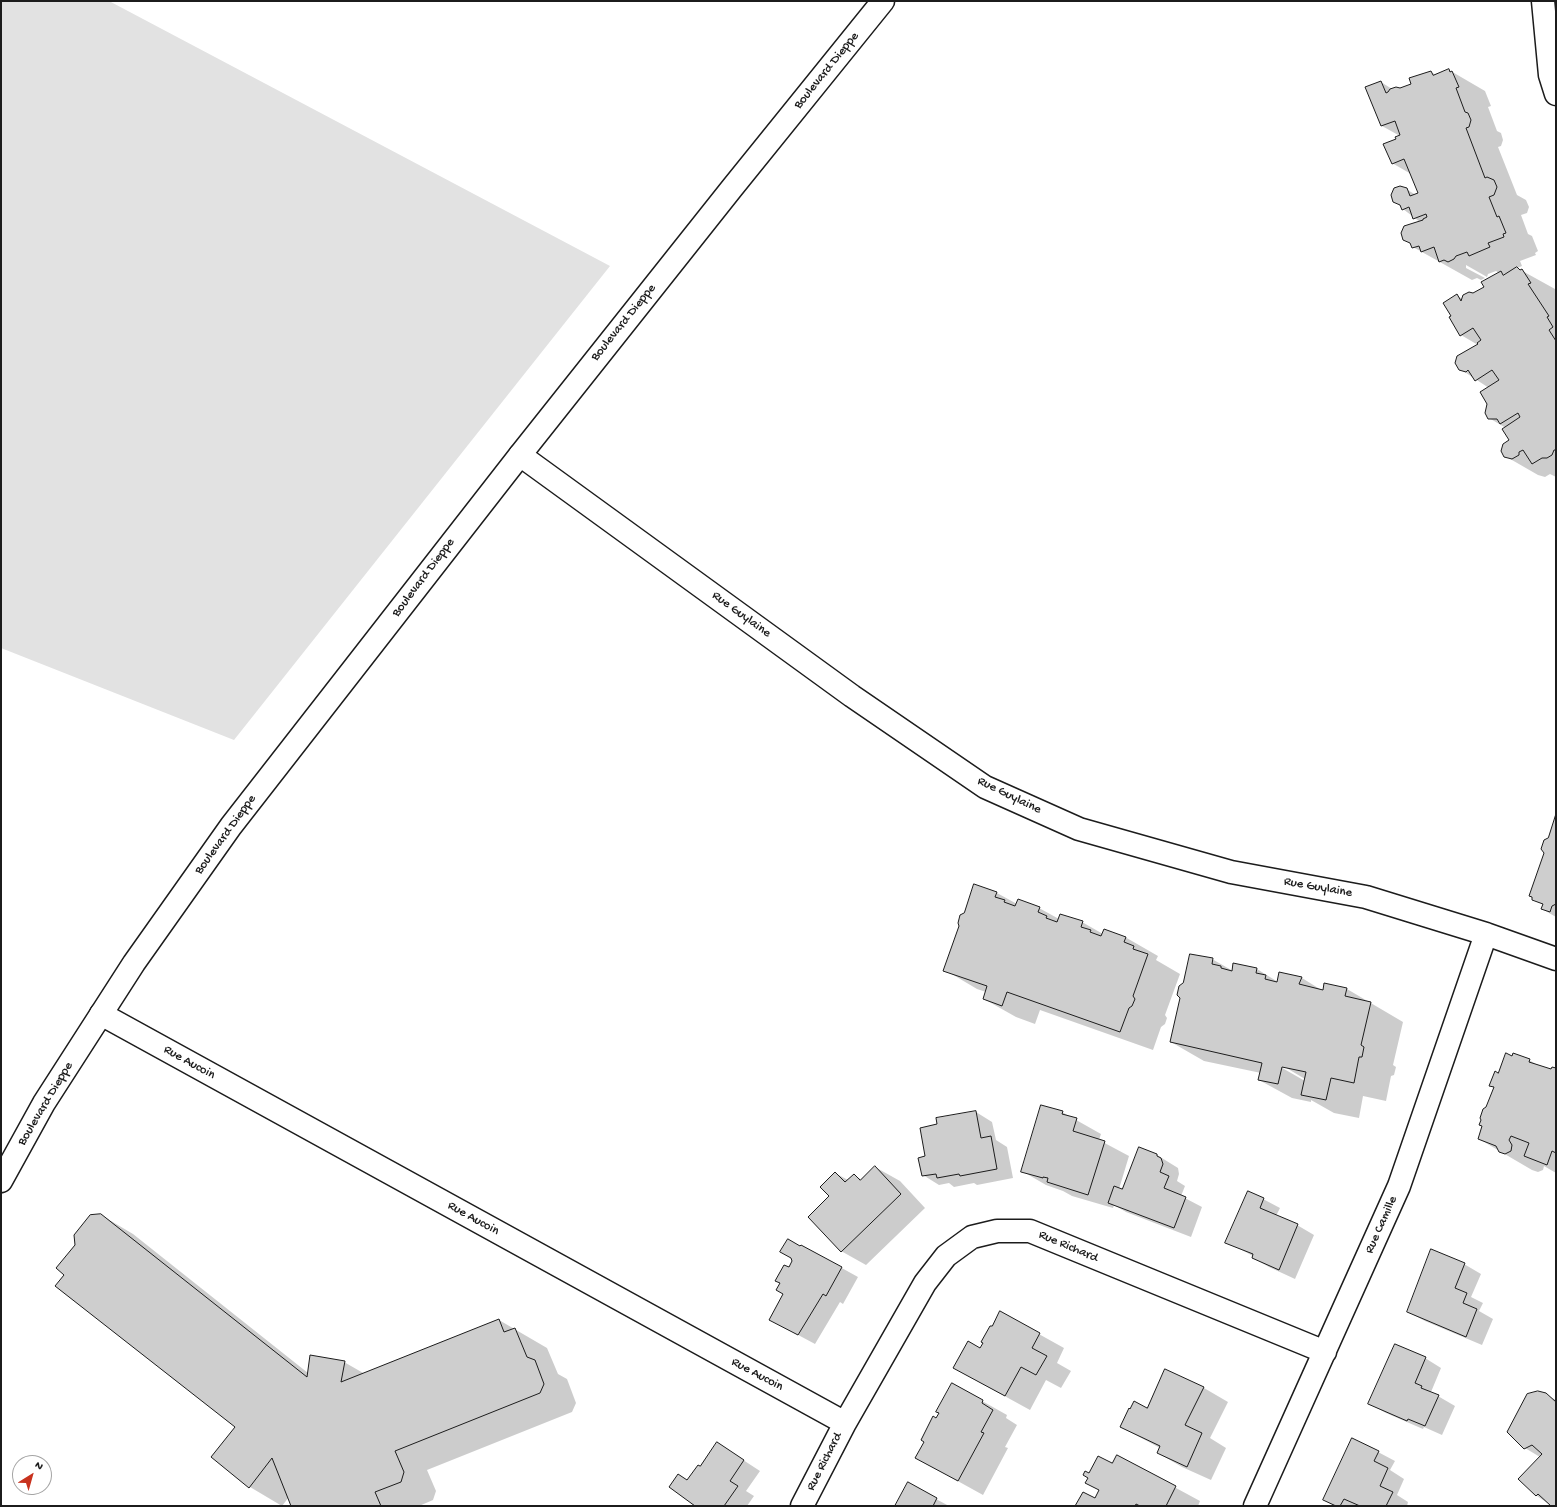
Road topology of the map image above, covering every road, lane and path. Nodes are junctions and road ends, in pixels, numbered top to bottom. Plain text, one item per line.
1 (883, 1) edge
2 (1543, 1) edge
3 (1556, 94) edge
4 (520, 455) junction
5 (1486, 934) junction
6 (1556, 959) edge
7 (101, 1014) junction
8 (1, 1181) edge
9 (1325, 1352) junction
10 (845, 1423) junction
11 (802, 1506) edge
12 (1255, 1506) edge

1 - 4 street, Boulevard Dieppe
2 - 3 street
4 - 5 street, Rue Guylaine
4 - 7 street, Boulevard Dieppe
5 - 6 street, Rue Guylaine
5 - 9 street, Rue Camille
7 - 8 street, Boulevard Dieppe
7 - 10 street, Rue Aucoin
9 - 10 street, Rue Richard
9 - 12 street, Rue Camille
10 - 11 street, Rue Richard

